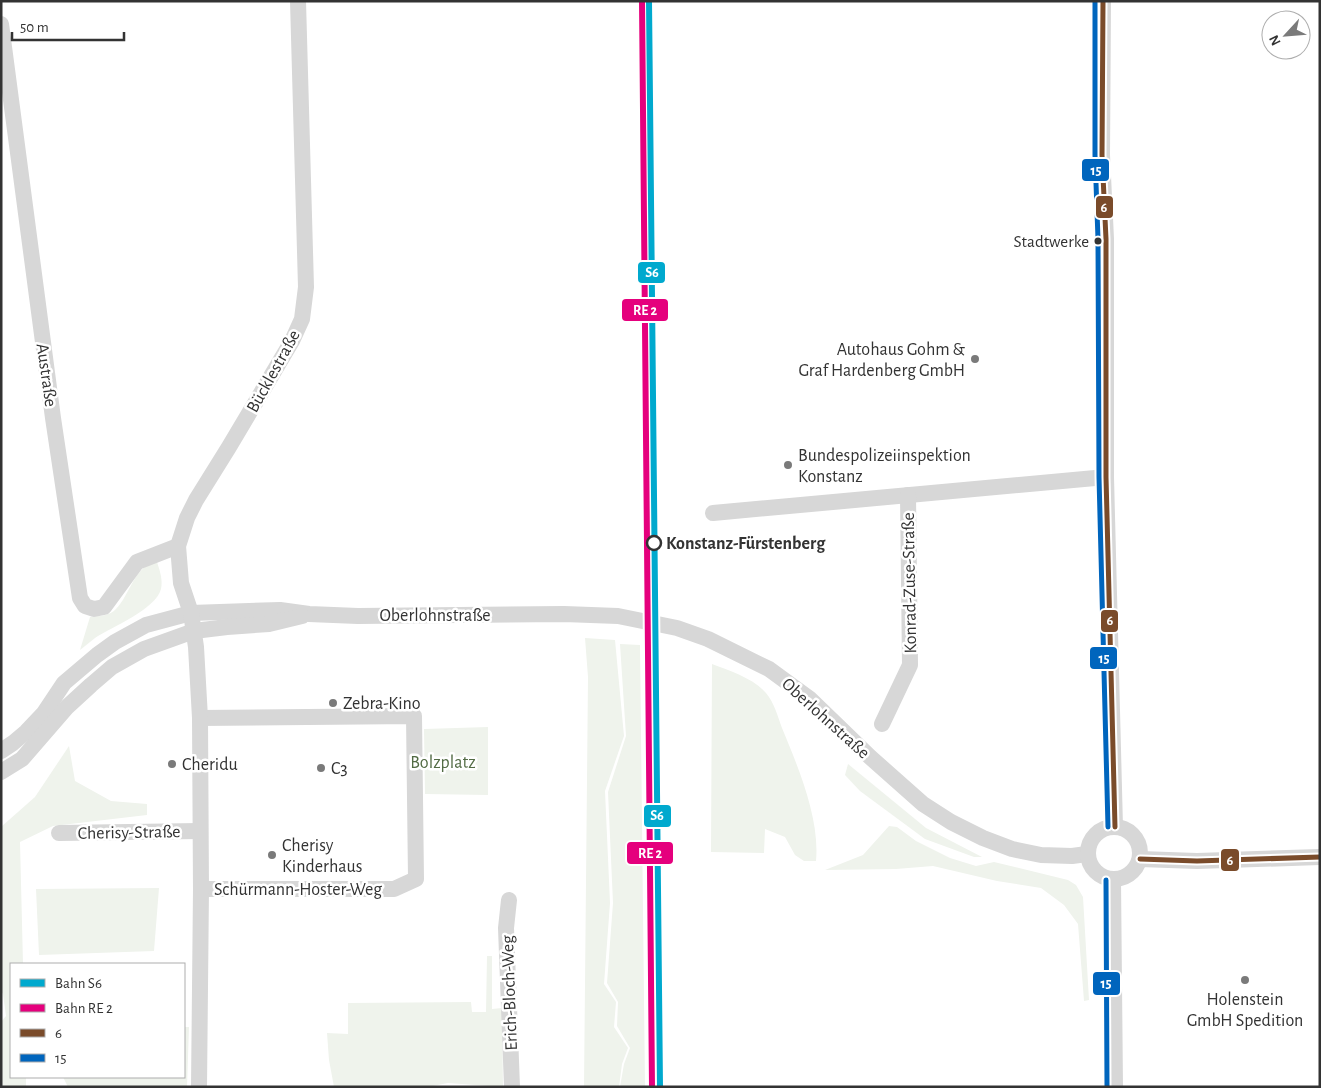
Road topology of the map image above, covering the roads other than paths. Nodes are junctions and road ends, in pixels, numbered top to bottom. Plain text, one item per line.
1 (298, 1) edge
2 (1103, 1) edge
3 (1, 24) edge
4 (1106, 477) junction
5 (908, 495) junction
6 (713, 513) dead end
7 (178, 546) junction
8 (191, 613) junction
9 (309, 614) junction
10 (194, 631) junction
11 (200, 718) junction
12 (882, 724) dead end
13 (1, 751) edge
14 (1, 772) edge
15 (1115, 827) junction
16 (200, 831) junction
17 (58, 833) dead end
18 (1087, 854) junction
19 (1320, 857) edge
20 (1140, 859) junction
21 (1113, 880) junction
22 (201, 890) junction
23 (509, 900) dead end
24 (192, 968) edge
25 (199, 1087) edge
26 (512, 1087) edge
27 (1114, 1087) edge

1 - 7 street, Bücklestraße
2 - 4 street
3 - 7 street, Austraße
4 - 5 street, Konrad-Zuse-Straße
4 - 15 street
5 - 6 street, Konrad-Zuse-Straße
5 - 12 street, Konrad-Zuse-Straße
7 - 8 street, Bücklestraße
8 - 9 street, Oberlohnstraße
8 - 10 street, Bücklestraße
8 - 13 street, Oberlohnstraße
9 - 10 street, Oberlohnstraße
9 - 18 street, Oberlohnstraße
10 - 11 street, Cherisy-Straße
10 - 14 street, Oberlohnstraße
11 - 16 street, Cherisy-Straße
11 - 22 street, Schürmann-Hoster-Weg
15 - 18 street
15 - 20 street
16 - 17 street, Cherisy-Straße
16 - 22 street, Cherisy-Straße
18 - 21 street
19 - 20 street
20 - 21 street
21 - 27 street
22 - 24 street, Cherisy-Straße
23 - 26 street, Erich-Bloch-Weg
24 - 25 street, Cherisy-Straße

